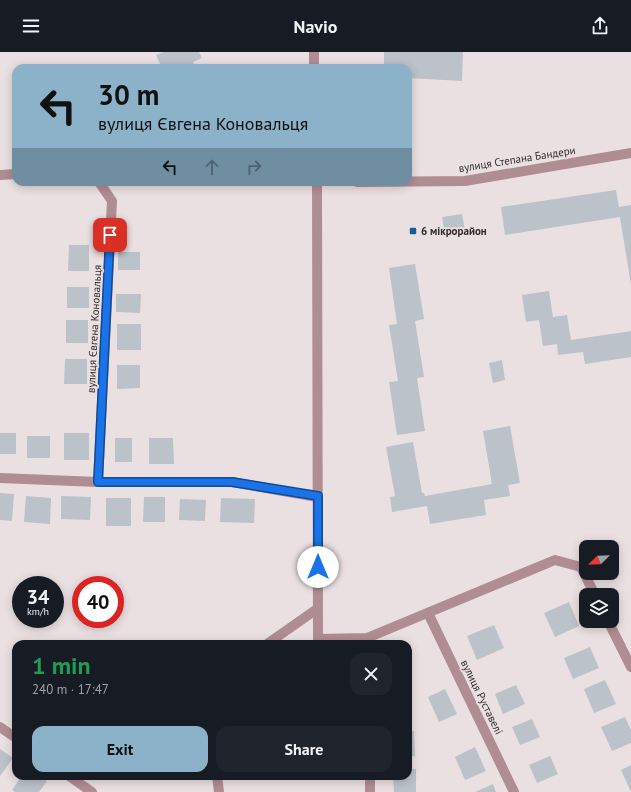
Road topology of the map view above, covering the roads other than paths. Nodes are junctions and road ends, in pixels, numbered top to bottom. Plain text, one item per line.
1 (314, 52) edge
2 (314, 64) edge
3 (631, 153) edge
4 (12, 174) edge
5 (0, 175) edge
6 (412, 181) edge
7 (102, 186) edge
8 (317, 186) edge
9 (0, 478) edge
10 (98, 482) junction
11 (318, 496) junction
12 (592, 588) edge
13 (318, 609) junction
14 (428, 613) junction
15 (612, 628) edge
16 (273, 640) edge
17 (342, 640) edge
18 (369, 640) edge
19 (631, 667) edge
20 (0, 727) edge
21 (12, 735) edge
22 (75, 780) edge
23 (218, 780) edge
24 (370, 780) edge
25 (92, 792) edge
26 (219, 792) edge
27 (370, 792) edge
28 (514, 792) edge

1 - 2 street
3 - 6 street, вулиця Степана Бандери
4 - 5 street
7 - 10 street, вулиця Євгена Коновальця
8 - 11 street
9 - 10 street
10 - 11 street
11 - 13 street
12 - 14 street
13 - 16 street
13 - 17 street
14 - 18 street
14 - 28 street, вулиця Руставелі
15 - 19 street
20 - 21 street
22 - 25 street
23 - 26 street
24 - 27 street

